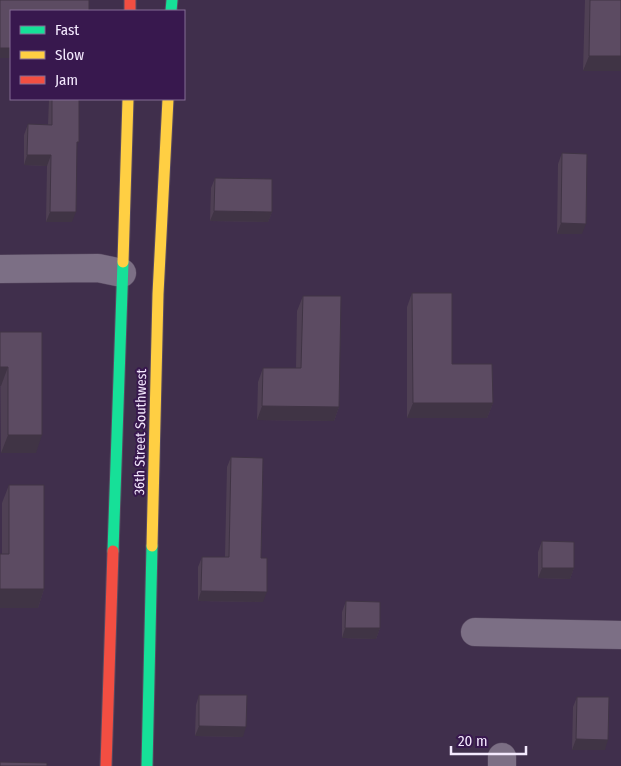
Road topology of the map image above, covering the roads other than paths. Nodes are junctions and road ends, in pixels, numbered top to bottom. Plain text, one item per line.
1 (128, 100) edge
2 (168, 100) edge
3 (0, 269) edge
4 (122, 273) junction
5 (475, 632) dead end
6 (621, 634) edge
7 (106, 766) edge
8 (147, 766) edge

1 - 4 street, 36th Street Southwest
2 - 8 street, 36th Street Southwest
3 - 4 street
4 - 7 street, 36th Street Southwest
5 - 6 street

